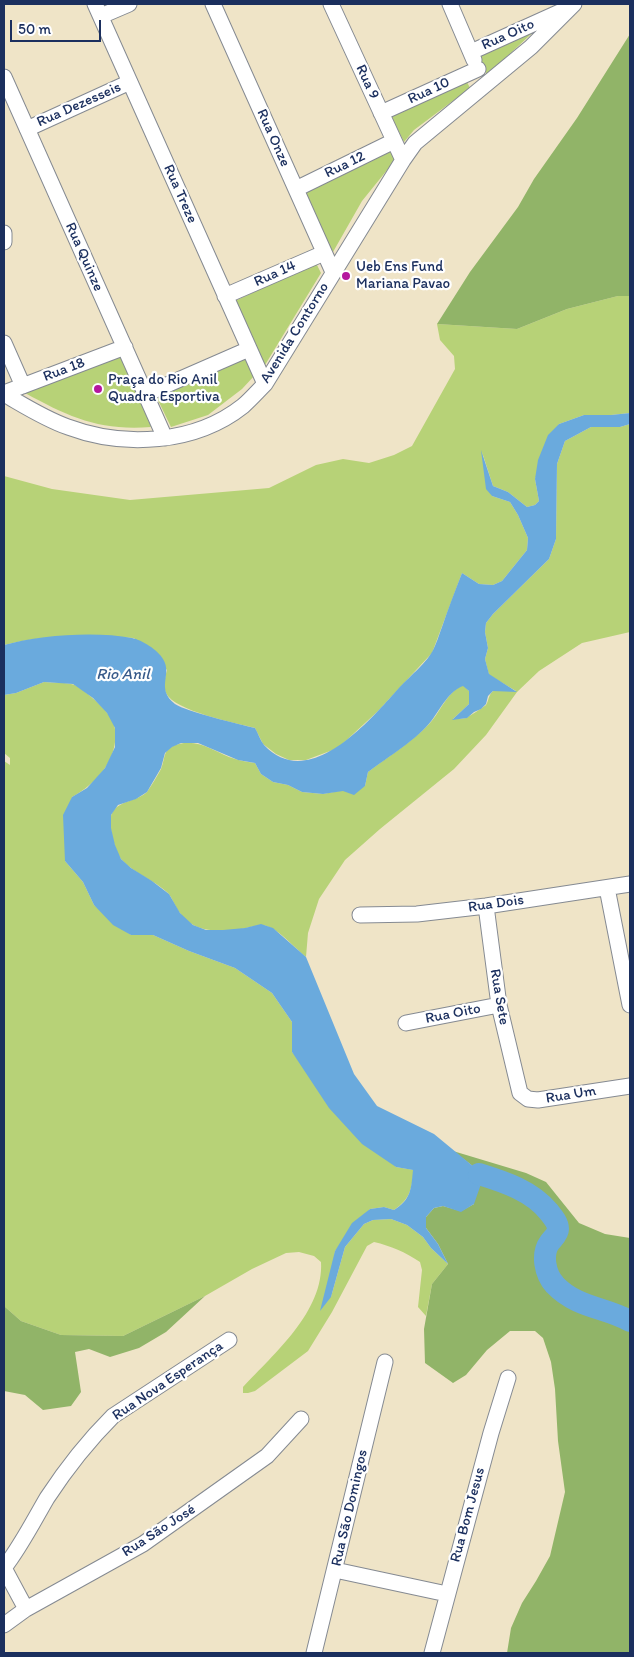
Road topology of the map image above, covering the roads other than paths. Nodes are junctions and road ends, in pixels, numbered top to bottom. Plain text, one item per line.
1 (129, 4) edge
2 (213, 4) edge
3 (331, 4) edge
4 (450, 4) edge
5 (573, 5) edge
6 (98, 10) edge
7 (471, 52) junction
8 (478, 69) junction
9 (4, 77) edge
10 (130, 82) junction
11 (485, 86) junction
12 (381, 113) junction
13 (27, 129) junction
14 (394, 141) junction
15 (403, 160) junction
16 (296, 189) junction
17 (4, 233) edge
18 (4, 242) edge
19 (324, 252) junction
20 (333, 272) junction
21 (225, 296) junction
22 (4, 343) edge
23 (124, 347) junction
24 (249, 349) junction
25 (265, 384) junction
26 (23, 386) junction
27 (4, 393) edge
28 (146, 394) junction
29 (165, 438) junction
30 (630, 884) edge
31 (607, 888) junction
32 (486, 906) junction
33 (360, 914) dead end
34 (499, 1004) junction
35 (630, 1005) edge
36 (406, 1023) dead end
37 (518, 1086) joint
38 (630, 1086) edge
39 (229, 1340) dead end
40 (385, 1362) dead end
41 (508, 1378) dead end
42 (301, 1419) dead end
43 (4, 1568) edge
44 (335, 1570) junction
45 (447, 1594) junction
46 (26, 1609) junction
47 (4, 1625) edge
48 (314, 1653) edge
49 (432, 1653) edge

1 - 6 street
2 - 16 street, Rua Onze
3 - 12 street, Rua 9
4 - 7 street
5 - 7 street, Rua Oito
5 - 11 street, Avenida Contorno
6 - 10 street, Rua Treze
7 - 8 street
8 - 11 street
8 - 12 street, Rua 10
9 - 13 street, Rua Quinze
10 - 13 street, Rua Dezesseis
10 - 21 street, Rua Treze
11 - 15 street, Avenida Contorno
12 - 14 street, Rua 9
13 - 23 street, Rua Quinze
14 - 15 street, Rua 9
14 - 16 street, Rua 12
15 - 20 street, Avenida Contorno
16 - 19 street, Rua Onze
17 - 18 street
19 - 20 street, Rua Onze
19 - 21 street, Rua 14
20 - 25 street, Avenida Contorno
21 - 24 street, Rua Treze
22 - 26 street
23 - 26 street, Rua 18
23 - 28 street, Rua Quinze
24 - 25 street, Rua Treze
24 - 28 street
25 - 29 street, Avenida Contorno
26 - 27 street, Rua 18
27 - 29 street, Avenida Contorno
28 - 29 street, Rua Quinze
30 - 31 street, Rua Dois
31 - 32 street, Rua Dois
31 - 35 street
32 - 33 street, Rua Dois
32 - 34 street, Rua Sete
34 - 36 street, Rua Oito
34 - 37 street, Rua Sete
37 - 38 street, Rua Um
39 - 43 street, Rua Nova Esperança
40 - 44 street, Rua São Domingos
41 - 45 street, Rua Bom Jesus
42 - 46 street, Rua São José
43 - 46 street
44 - 45 street
44 - 48 street, Rua São Domingos
45 - 49 street, Rua Bom Jesus
46 - 47 street, Rua São José

